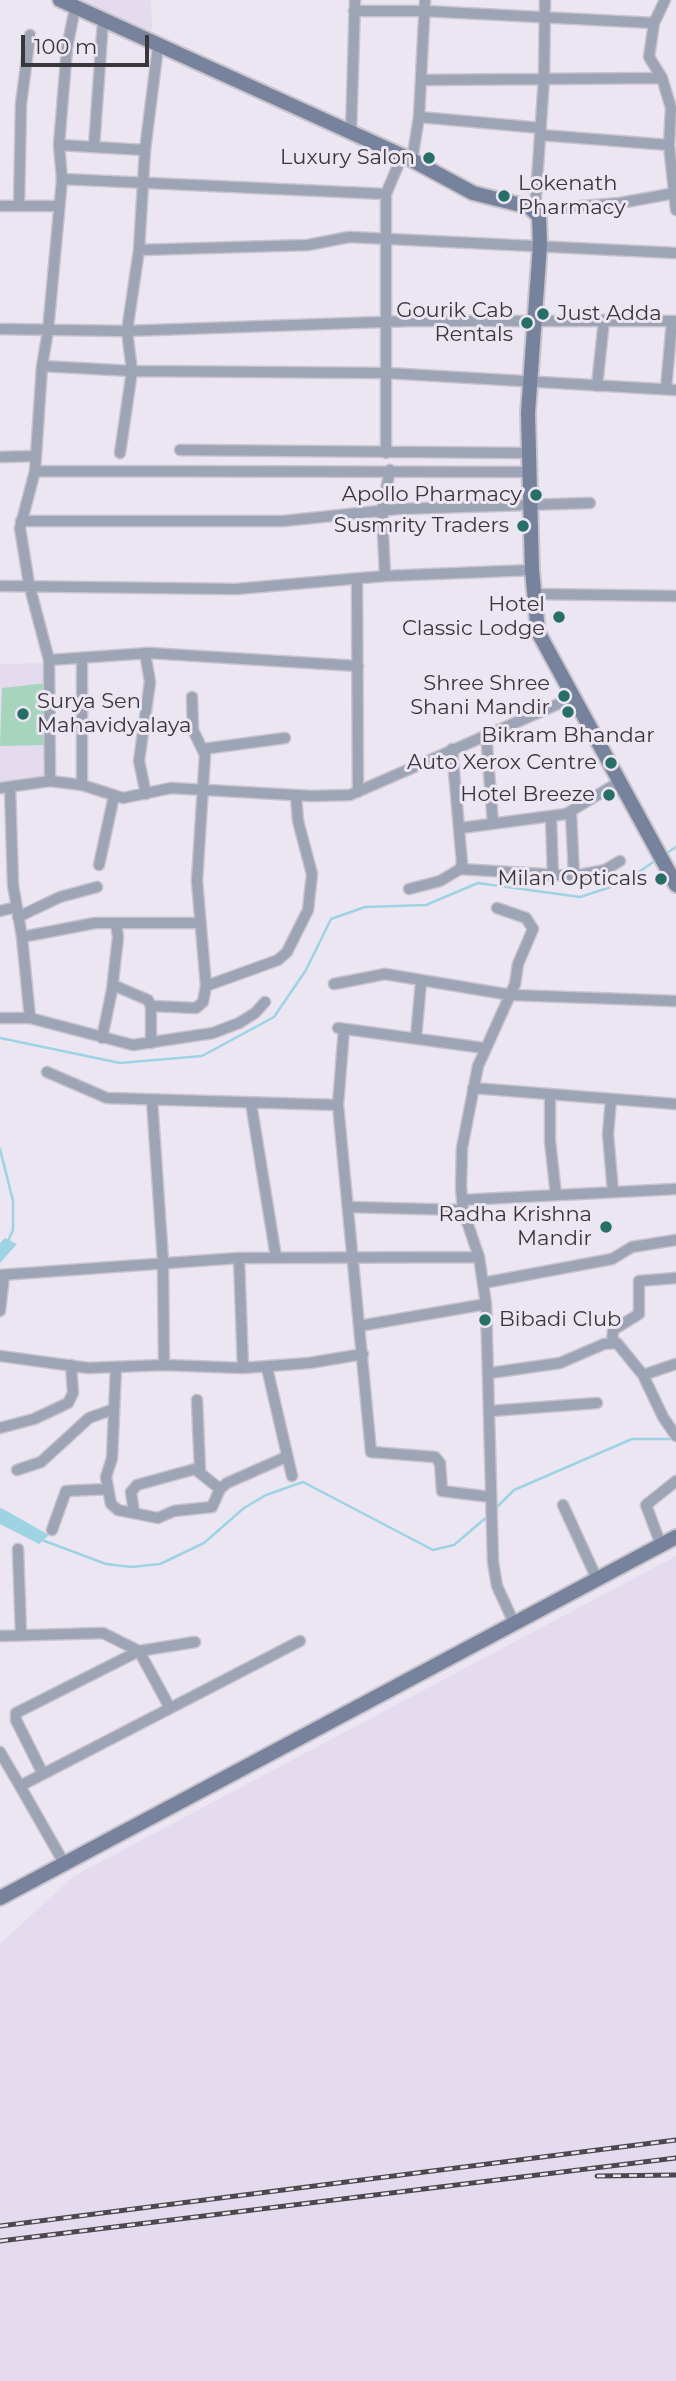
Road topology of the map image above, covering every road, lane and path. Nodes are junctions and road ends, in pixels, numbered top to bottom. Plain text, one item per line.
1 (60, 0) edge
2 (545, 0) edge
3 (665, 0) edge
4 (424, 5) edge
5 (354, 6) edge
6 (75, 8) junction
7 (545, 17) junction
8 (103, 21) junction
9 (654, 23) junction
10 (30, 35) dead end
11 (158, 47) junction
12 (544, 78) junction
13 (662, 78) junction
14 (421, 79) junction
15 (419, 117) junction
16 (541, 131) junction
17 (351, 133) junction
18 (59, 145) junction
19 (669, 145) junction
20 (94, 147) junction
21 (145, 150) junction
22 (407, 158) junction
23 (62, 179) junction
24 (145, 183) junction
25 (675, 193) edge
26 (386, 194) junction
27 (0, 206) edge
28 (19, 206) junction
29 (59, 206) junction
30 (535, 210) junction
31 (676, 210) edge
32 (386, 240) junction
33 (540, 245) junction
34 (139, 250) junction
35 (676, 253) edge
36 (535, 319) junction
37 (604, 320) junction
38 (674, 321) edge
39 (386, 322) junction
40 (0, 329) edge
41 (48, 331) junction
42 (127, 331) junction
43 (42, 366) junction
44 (132, 372) junction
45 (386, 373) junction
46 (529, 380) junction
47 (597, 386) junction
48 (671, 390) edge
49 (180, 450) dead end
50 (120, 453) dead end
51 (386, 453) junction
52 (528, 453) junction
53 (34, 456) junction
54 (0, 457) edge
55 (390, 470) junction
56 (35, 471) junction
57 (529, 472) junction
58 (590, 503) dead end
59 (530, 504) junction
60 (382, 510) junction
61 (21, 521) junction
62 (533, 570) junction
63 (385, 576) junction
64 (357, 580) junction
65 (29, 584) junction
66 (0, 586) edge
67 (534, 594) junction
68 (674, 596) dead end
69 (145, 653) junction
70 (82, 658) junction
71 (49, 660) junction
72 (358, 666) junction
73 (192, 697) dead end
74 (572, 698) junction
75 (486, 733) junction
76 (285, 737) dead end
77 (203, 749) junction
78 (452, 749) junction
79 (50, 780) junction
80 (619, 782) junction
81 (82, 785) junction
82 (5, 788) edge
83 (203, 789) junction
84 (358, 792) junction
85 (146, 794) junction
86 (114, 796) junction
87 (296, 796) junction
88 (571, 812) junction
89 (551, 817) junction
90 (493, 824) junction
91 (461, 828) junction
92 (620, 861) dead end
93 (99, 865) dead end
94 (460, 869) junction
95 (553, 876) junction
96 (574, 876) junction
97 (676, 885) edge
98 (97, 887) dead end
99 (409, 889) dead end
100 (497, 908) dead end
101 (0, 911) edge
102 (18, 912) junction
103 (116, 923) junction
104 (200, 923) junction
105 (22, 937) junction
106 (421, 982) junction
107 (334, 984) dead end
108 (113, 985) junction
109 (206, 986) junction
110 (511, 995) junction
111 (676, 1001) edge
112 (264, 1002) dead end
113 (151, 1006) junction
114 (0, 1018) edge
115 (30, 1018) junction
116 (416, 1037) junction
117 (102, 1038) junction
118 (151, 1043) junction
119 (484, 1048) junction
120 (47, 1072) dead end
121 (473, 1088) junction
122 (550, 1094) junction
123 (611, 1099) junction
124 (152, 1100) junction
125 (251, 1102) junction
126 (676, 1104) edge
127 (338, 1105) junction
128 (676, 1189) edge
129 (613, 1192) junction
130 (556, 1195) junction
131 (463, 1205) junction
132 (349, 1207) junction
133 (676, 1240) edge
134 (479, 1256) junction
135 (276, 1257) junction
136 (239, 1258) junction
137 (355, 1259) junction
138 (163, 1261) junction
139 (2, 1275) edge
140 (676, 1278) edge
141 (483, 1283) junction
142 (486, 1304) junction
143 (0, 1311) edge
144 (359, 1326) junction
145 (612, 1343) junction
146 (363, 1354) junction
147 (0, 1356) edge
148 (676, 1364) edge
149 (164, 1365) junction
150 (71, 1366) junction
151 (116, 1367) junction
152 (243, 1368) junction
153 (267, 1368) junction
154 (489, 1373) junction
155 (643, 1375) junction
156 (197, 1400) dead end
157 (597, 1404) dead end
158 (114, 1409) junction
159 (490, 1411) junction
160 (0, 1428) edge
161 (674, 1434) edge
162 (286, 1457) junction
163 (17, 1470) dead end
164 (200, 1470) junction
165 (292, 1476) dead end
166 (676, 1481) edge
167 (108, 1489) junction
168 (220, 1489) junction
169 (491, 1498) junction
170 (563, 1504) dead end
171 (134, 1513) junction
172 (52, 1530) dead end
173 (676, 1537) edge
174 (661, 1545) junction
175 (18, 1549) dead end
176 (597, 1579) junction
177 (514, 1623) junction
178 (21, 1635) junction
179 (0, 1636) edge
180 (300, 1641) dead end
181 (195, 1642) dead end
182 (139, 1651) junction
183 (170, 1708) junction
184 (0, 1752) edge
185 (43, 1774) junction
186 (20, 1786) junction
187 (64, 1863) junction
188 (0, 1898) edge

1 - 6 main road
2 - 7 street
3 - 9 street
4 - 5 street
4 - 7 street
4 - 14 street
5 - 17 street
6 - 8 main road
6 - 18 street
7 - 9 street
7 - 12 street
8 - 11 main road
8 - 20 street
9 - 13 street
10 - 28 street
11 - 17 main road
11 - 21 street
12 - 13 street
12 - 14 street
12 - 16 street
13 - 19 street
14 - 15 street
15 - 16 street
15 - 22 street
16 - 19 street
16 - 30 street
17 - 22 main road
18 - 20 street
18 - 23 street
19 - 25 street
20 - 21 street
21 - 24 street
22 - 26 street
22 - 30 main road
23 - 24 street
23 - 29 street
24 - 26 street
24 - 34 street
25 - 30 street
25 - 31 street
26 - 32 street
27 - 28 street
28 - 29 street
29 - 41 street
30 - 33 main road
32 - 33 street
32 - 34 street
32 - 39 street
33 - 35 street
33 - 36 main road
34 - 42 street
36 - 37 street
36 - 39 street
36 - 46 main road
37 - 38 street
37 - 47 street
38 - 48 street
39 - 42 street
39 - 45 street
40 - 41 street
41 - 42 street
41 - 43 street
42 - 44 street
43 - 44 street
43 - 53 street
44 - 45 street
44 - 50 street
45 - 46 street
45 - 51 street
46 - 47 street
46 - 52 main road
47 - 48 street
49 - 51 street
51 - 52 street
52 - 57 main road
53 - 54 street
53 - 56 street
55 - 56 street
55 - 57 street
55 - 60 street
56 - 61 street
57 - 59 main road
58 - 59 street
59 - 60 street
59 - 62 main road
60 - 61 street
60 - 63 street
61 - 65 street
62 - 63 street
62 - 67 main road
63 - 64 street
64 - 65 street
64 - 72 street
65 - 66 street
65 - 71 street
67 - 68 street
67 - 74 main road
69 - 70 street
69 - 72 street
69 - 85 street
70 - 71 street
70 - 81 street
71 - 79 street
72 - 84 street
73 - 77 street
74 - 75 street
74 - 80 main road
75 - 78 street
75 - 90 street
76 - 77 street
77 - 83 street
78 - 84 street
78 - 91 street
79 - 81 street
79 - 82 street
80 - 88 street
80 - 97 main road
81 - 86 street
82 - 102 street
83 - 85 street
83 - 87 street
83 - 104 street
84 - 87 street
85 - 86 street
86 - 93 street
87 - 109 street
88 - 89 street
88 - 96 street
89 - 90 street
89 - 95 street
90 - 91 street
91 - 94 street
92 - 96 street
94 - 95 street
94 - 99 street
95 - 96 street
98 - 102 street
100 - 110 street
101 - 102 street
102 - 105 street
103 - 104 street
103 - 105 street
103 - 108 street
104 - 109 street
105 - 115 street
106 - 107 street
106 - 110 street
106 - 116 street
108 - 113 street
108 - 117 street
109 - 113 street
110 - 111 street
110 - 119 street
112 - 118 street
113 - 118 street
114 - 115 street
115 - 117 street
116 - 119 street
116 - 127 street
117 - 118 street
119 - 121 street
120 - 124 street
121 - 122 street
121 - 131 street
122 - 123 street
122 - 130 street
123 - 126 street
123 - 129 street
124 - 125 street
124 - 138 street
125 - 127 street
125 - 135 street
127 - 132 street
128 - 129 street
129 - 130 street
130 - 131 street
131 - 132 street
131 - 134 street
132 - 137 street
133 - 141 street
134 - 137 street
134 - 141 street
135 - 136 street
135 - 137 street
136 - 138 street
136 - 152 street
137 - 144 street
138 - 139 street
138 - 149 street
139 - 143 street
140 - 145 street
141 - 142 street
142 - 144 street
142 - 154 street
144 - 146 street
145 - 154 street
145 - 155 street
146 - 153 street
146 - 169 street
147 - 150 street
148 - 155 street
149 - 151 street
149 - 152 street
150 - 151 street
150 - 160 street
151 - 158 street
152 - 153 street
153 - 162 street
154 - 159 street
155 - 161 street
156 - 164 street
157 - 159 street
158 - 163 street
158 - 167 street
159 - 169 street
162 - 165 street
162 - 168 street
164 - 168 street
164 - 171 street
166 - 174 street
167 - 171 street
167 - 172 street
168 - 171 street
169 - 177 street
170 - 176 street
173 - 174 main road
174 - 176 main road
175 - 178 street
176 - 177 main road
177 - 187 main road
178 - 179 street
178 - 182 street
180 - 183 street
181 - 182 street
182 - 183 street
182 - 185 street
183 - 185 street
184 - 186 street
185 - 186 street
186 - 187 street
187 - 188 main road

